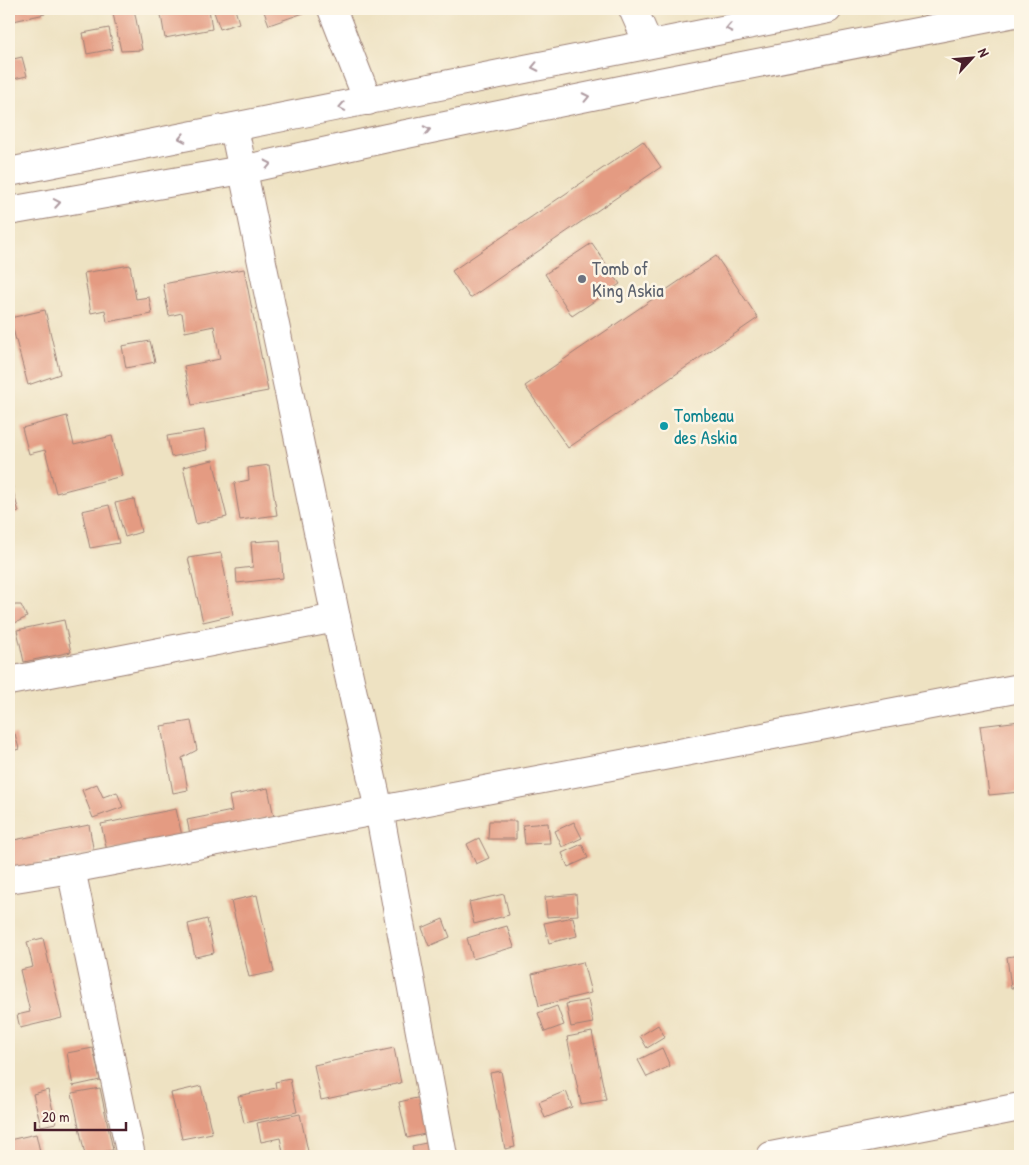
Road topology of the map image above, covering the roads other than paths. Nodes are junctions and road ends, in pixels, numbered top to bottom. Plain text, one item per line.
1 (332, 9) edge
2 (633, 9) edge
3 (828, 9) edge
4 (1020, 12) edge
5 (648, 43) junction
6 (368, 101) junction
7 (234, 128) junction
8 (242, 170) junction
9 (9, 172) edge
10 (9, 211) edge
11 (336, 618) junction
12 (9, 681) edge
13 (1020, 688) edge
14 (379, 810) junction
15 (71, 869) junction
16 (9, 879) edge
17 (1020, 1107) edge
18 (131, 1156) edge
19 (444, 1156) edge
20 (770, 1156) edge

1 - 6 street
2 - 5 street
3 -> 5 street
8 -> 4 street
5 -> 6 street
6 -> 7 street
7 - 8 street
7 -> 9 street
10 -> 8 street
8 - 11 street
11 - 12 street
11 - 14 street
13 - 14 street
14 - 15 street
14 - 19 street
15 - 16 street
15 - 18 street
17 - 20 street

